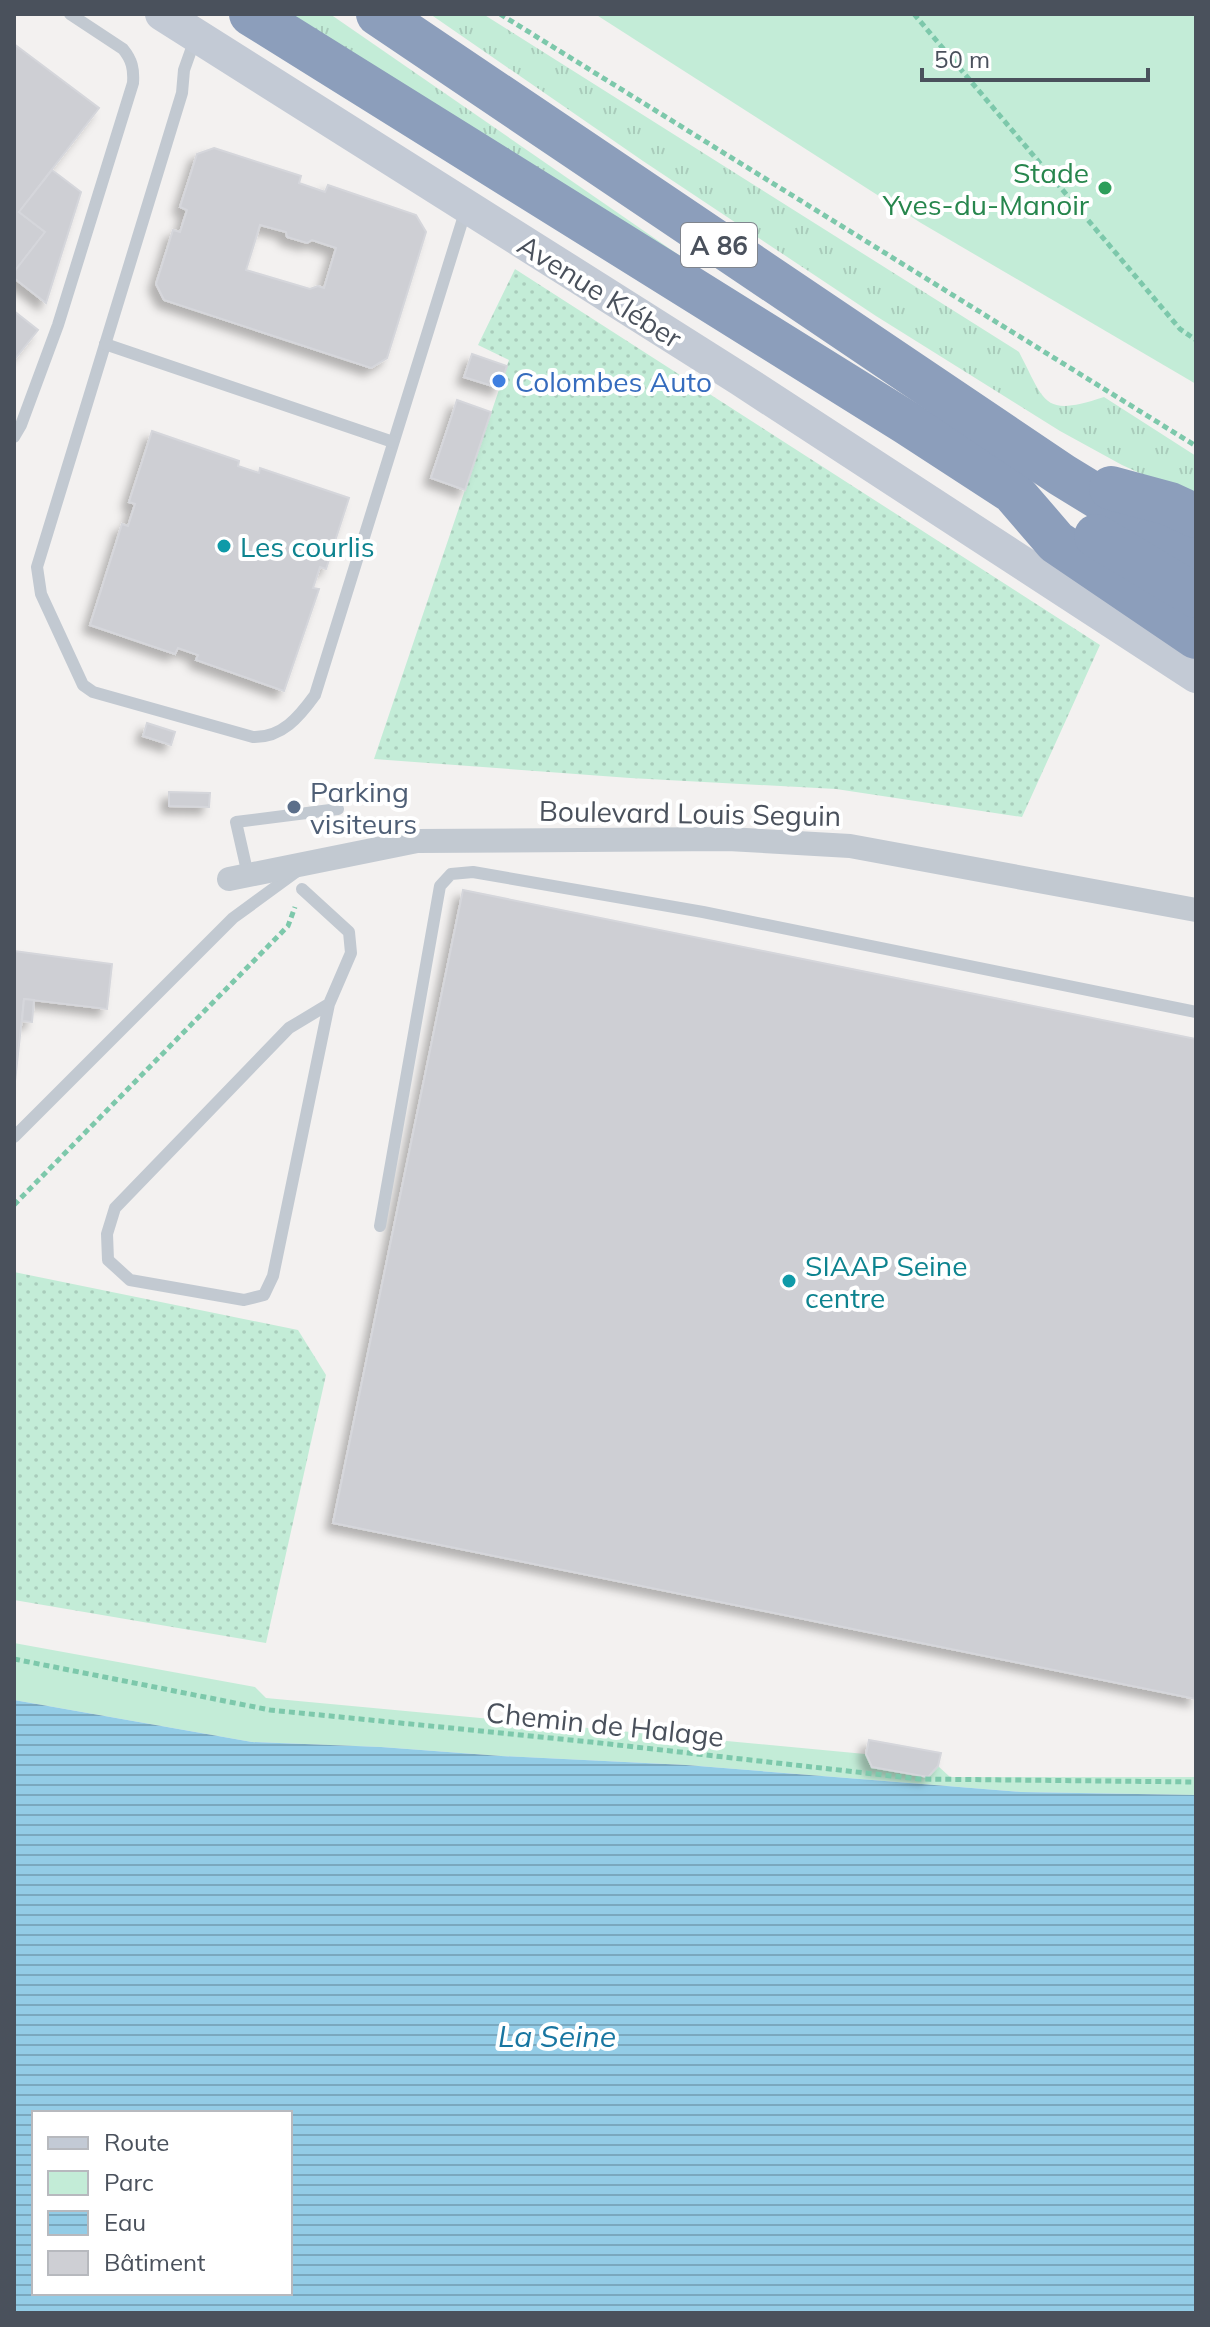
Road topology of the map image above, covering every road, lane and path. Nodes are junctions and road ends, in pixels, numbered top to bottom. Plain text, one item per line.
1 (70, 14) edge
2 (162, 14) edge
3 (251, 14) edge
4 (378, 14) edge
5 (500, 14) edge
6 (914, 14) edge
7 (197, 36) junction
8 (467, 207) junction
9 (1196, 340) edge
10 (105, 344) junction
11 (14, 437) edge
12 (393, 442) junction
13 (1196, 446) edge
14 (1062, 475) junction
15 (1013, 492) junction
16 (1196, 516) edge
17 (1196, 557) edge
18 (1196, 596) edge
19 (1196, 637) edge
20 (1196, 676) edge
21 (338, 809) dead end
22 (312, 861) junction
23 (239, 877) joint
24 (302, 889) joint
25 (1196, 910) edge
26 (329, 1004) junction
27 (1196, 1012) edge
28 (14, 1137) edge
29 (14, 1205) edge
30 (380, 1226) dead end
31 (14, 1659) edge
32 (1196, 1782) edge

1 - 11 lane
2 - 7 street, Avenue Kléber
3 - 15 highway, A 86
4 - 14 highway, A 86
5 - 13 path
6 - 9 path
7 - 8 street, Avenue Kléber
7 - 10 lane
8 - 12 lane
8 - 20 street, Avenue Kléber
10 - 12 lane
10 - 12 lane
14 - 16 highway
14 - 17 highway, A 86
15 - 18 highway, A 86
15 - 19 highway
21 - 23 lane
22 - 23 street, Boulevard Louis Seguin
22 - 25 street, Boulevard Louis Seguin
22 - 28 lane
24 - 26 lane
24 - 29 path
26 - 26 lane
27 - 30 lane
31 - 32 path, Chemin de Halage

